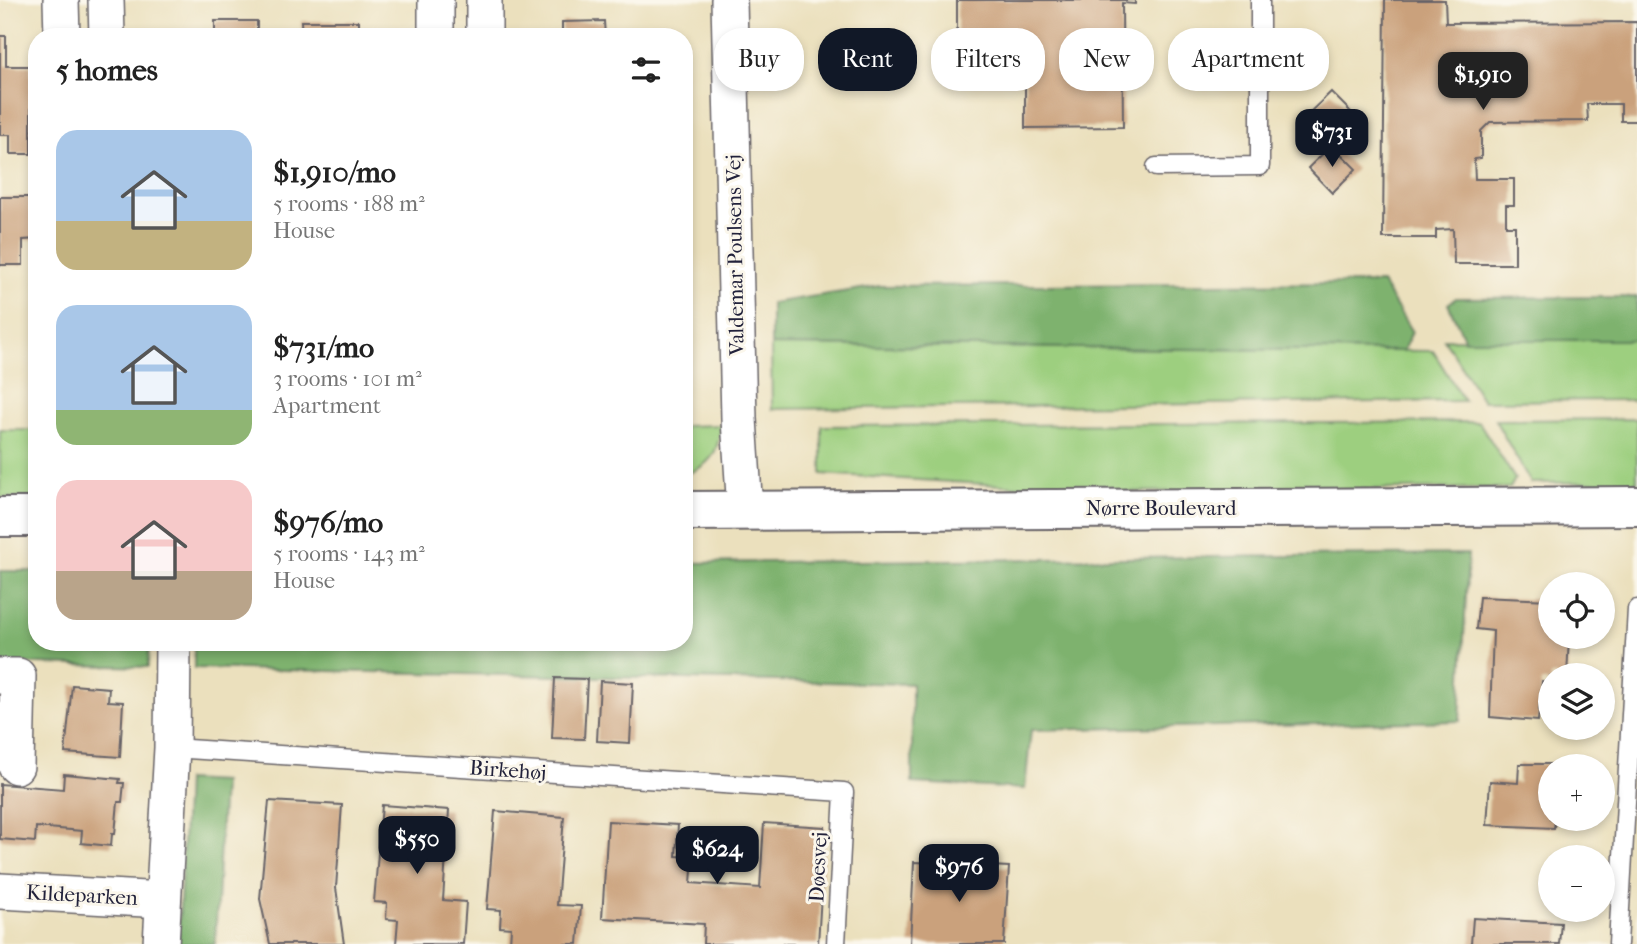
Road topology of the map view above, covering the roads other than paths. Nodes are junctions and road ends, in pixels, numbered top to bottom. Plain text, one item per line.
1 (61, 0) edge
2 (106, 0) edge
3 (436, 0) edge
4 (484, 0) edge
5 (729, 0) edge
6 (1260, 0) edge
7 (62, 28) edge
8 (107, 28) edge
9 (436, 28) edge
10 (484, 28) edge
11 (1156, 167) dead end
12 (1637, 506) edge
13 (693, 511) edge
14 (745, 511) junction
15 (0, 517) edge
16 (28, 517) edge
17 (1637, 610) edge
18 (173, 651) edge
19 (0, 676) edge
20 (172, 748) junction
21 (16, 766) dead end
22 (844, 792) joint
23 (0, 891) edge
24 (163, 900) junction
25 (1628, 918) edge
26 (160, 944) edge
27 (836, 944) edge
28 (1618, 944) edge

1 - 7 street
2 - 8 street
3 - 9 street
4 - 10 street
5 - 14 street, Valdemar Poulsens Vej
6 - 11 lane
12 - 14 street, Nørre Boulevard
13 - 14 street, Nørre Boulevard
15 - 16 street
17 - 25 lane
18 - 20 street
19 - 21 street
20 - 22 lane, Birkehøj
20 - 24 street
22 - 27 lane, Døesvej
23 - 24 street, Kildeparken
24 - 26 street
25 - 28 lane

